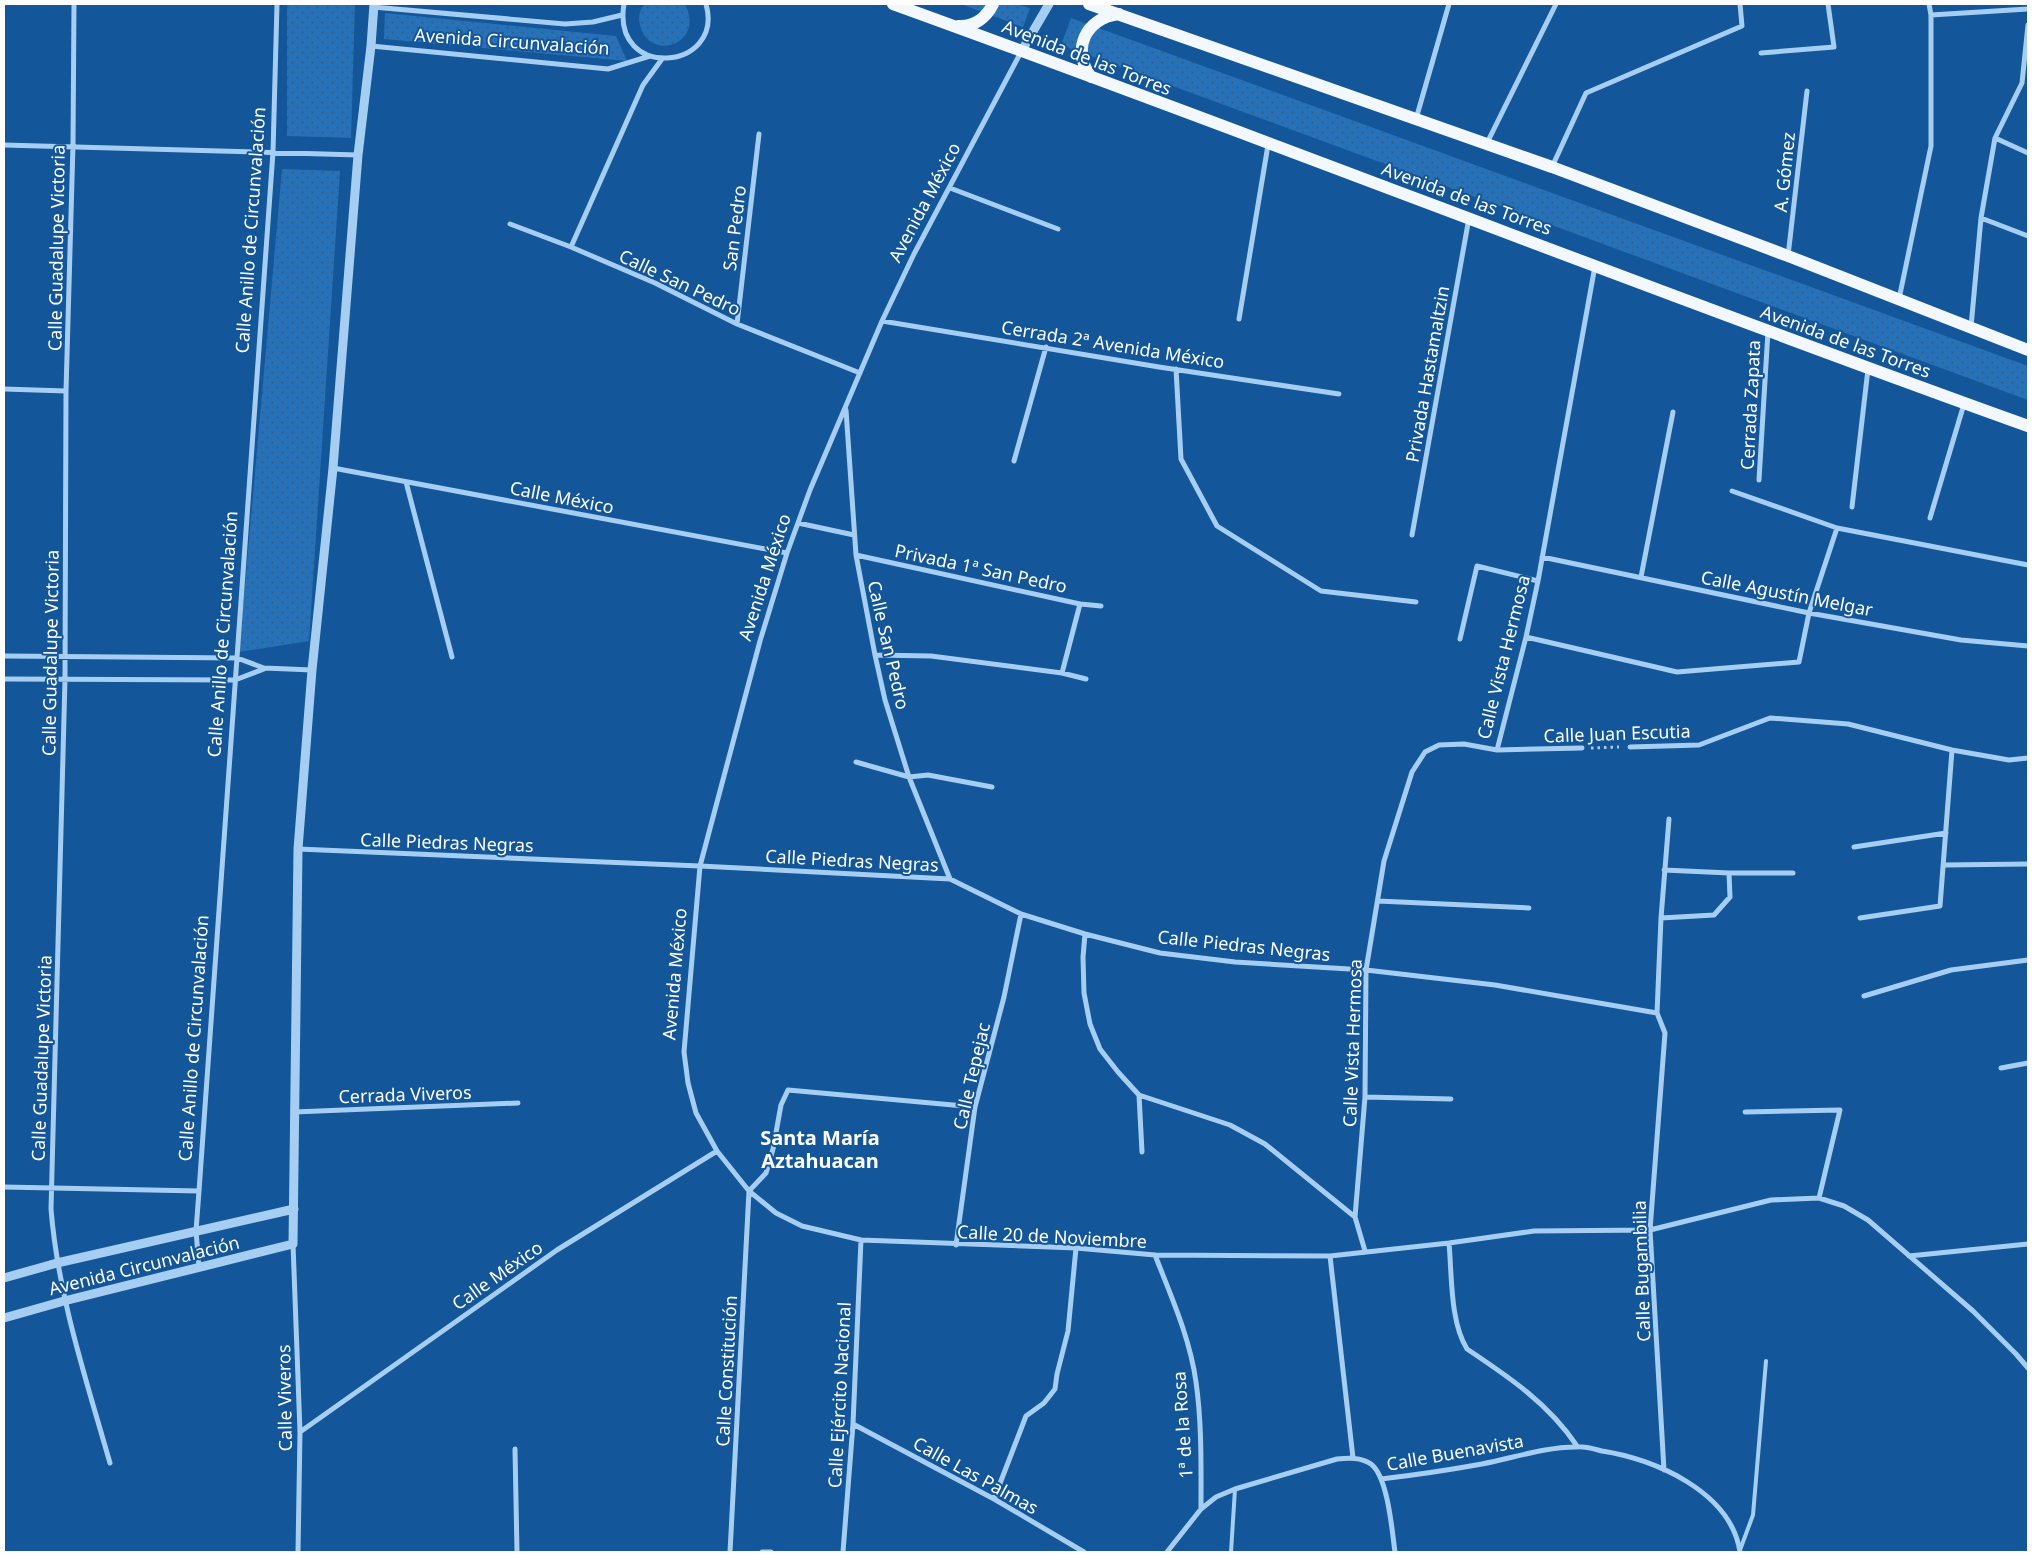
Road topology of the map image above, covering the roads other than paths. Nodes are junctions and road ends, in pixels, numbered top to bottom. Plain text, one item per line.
1 (74, 4) edge
2 (277, 4) edge
3 (624, 4) edge
4 (706, 4) edge
5 (892, 4) edge
6 (993, 4) edge
7 (1049, 4) edge
8 (1089, 4) edge
9 (1448, 4) edge
10 (1556, 4) edge
11 (1740, 4) edge
12 (1828, 4) edge
13 (1929, 4) edge
14 (373, 5) edge
15 (2028, 9) edge
16 (1119, 14) junction
17 (622, 15) junction
18 (1931, 15) junction
19 (2028, 25) edge
20 (956, 26) junction
21 (371, 46) junction
22 (1022, 52) junction
23 (1761, 52) dead end
24 (650, 56) junction
25 (662, 59) junction
26 (1091, 77) junction
27 (1807, 91) dead end
28 (1416, 120) junction
29 (759, 134) dead end
30 (1995, 138) junction
31 (4, 144) edge
32 (1269, 144) junction
33 (1487, 144) junction
34 (73, 145) junction
35 (273, 152) junction
36 (2028, 153) edge
37 (358, 156) junction
38 (1552, 167) junction
39 (950, 188) junction
40 (1470, 218) junction
41 (1981, 218) junction
42 (510, 224) dead end
43 (1058, 229) dead end
44 (2028, 236) edge
45 (571, 248) junction
46 (1788, 256) junction
47 (1595, 265) junction
48 (1899, 300) junction
49 (1239, 319) dead end
50 (882, 321) junction
51 (737, 324) junction
52 (1970, 328) junction
53 (1768, 331) junction
54 (1046, 347) junction
55 (2028, 350) edge
56 (1868, 368) junction
57 (1176, 369) junction
58 (860, 373) junction
59 (4, 390) edge
60 (66, 391) junction
61 (1339, 394) dead end
62 (1964, 403) junction
63 (845, 406) junction
64 (1673, 412) dead end
65 (2028, 426) edge
66 (1014, 461) dead end
67 (333, 468) junction
68 (1759, 480) dead end
69 (406, 482) junction
70 (1732, 491) dead end
71 (1852, 507) dead end
72 (1930, 518) dead end
73 (798, 523) junction
74 (1837, 528) junction
75 (854, 535) junction
76 (1412, 535) dead end
77 (787, 553) junction
78 (856, 555) junction
79 (1542, 557) junction
80 (2028, 565) edge
81 (1641, 577) junction
82 (1538, 581) junction
83 (1416, 602) dead end
84 (1080, 604) junction
85 (1101, 606) dead end
86 (1809, 613) junction
87 (1526, 637) junction
88 (1460, 639) dead end
89 (2028, 646) edge
90 (4, 656) edge
91 (875, 656) junction
92 (65, 657) junction
93 (452, 657) dead end
94 (237, 658) junction
95 (264, 668) junction
96 (312, 670) junction
97 (1062, 673) junction
98 (4, 679) edge
99 (1086, 679) dead end
100 (65, 680) junction
101 (235, 680) junction
102 (1630, 747) road end
103 (1582, 748) road end
104 (1497, 750) junction
105 (1952, 750) junction
106 (2028, 758) edge
107 (856, 762) dead end
108 (909, 777) junction
109 (992, 787) dead end
110 (1669, 819) dead end
111 (1946, 834) junction
112 (1854, 847) dead end
113 (298, 849) junction
114 (2028, 864) edge
115 (1944, 865) junction
116 (700, 866) junction
117 (1664, 870) junction
118 (1729, 873) junction
119 (1793, 873) dead end
120 (950, 879) junction
121 (1378, 901) junction
122 (1529, 908) dead end
123 (1021, 914) junction
124 (1661, 918) junction
125 (1860, 918) dead end
126 (1085, 934) junction
127 (2028, 960) edge
128 (1366, 970) junction
129 (1864, 996) dead end
130 (1657, 1013) junction
131 (2028, 1063) edge
132 (2001, 1068) dead end
133 (1139, 1095) junction
134 (1365, 1097) junction
135 (1451, 1099) dead end
136 (518, 1103) dead end
137 (976, 1107) junction
138 (294, 1112) junction
139 (1745, 1112) dead end
140 (717, 1151) junction
141 (1142, 1152) dead end
142 (4, 1187) edge
143 (51, 1188) junction
144 (199, 1191) junction
145 (749, 1191) junction
146 (1819, 1198) junction
147 (294, 1209) junction
148 (1355, 1217) junction
149 (1650, 1230) junction
150 (196, 1231) junction
151 (860, 1240) junction
152 (1449, 1243) junction
153 (293, 1244) junction
154 (2028, 1244) edge
155 (956, 1245) junction
156 (1076, 1248) junction
157 (1365, 1251) junction
158 (1155, 1255) junction
159 (1330, 1256) junction
160 (1910, 1256) junction
161 (57, 1263) junction
162 (199, 1267) junction
163 (4, 1278) edge
164 (64, 1301) junction
165 (4, 1318) edge
166 (1766, 1361) dead end
167 (2028, 1368) edge
168 (853, 1424) junction
169 (300, 1432) junction
170 (1576, 1446) junction
171 (515, 1449) dead end
172 (1353, 1458) junction
173 (110, 1463) dead end
174 (1664, 1470) junction
175 (1381, 1479) junction
176 (1235, 1489) junction
177 (994, 1499) junction
178 (1201, 1509) junction
179 (1740, 1551) edge
180 (298, 1552) edge
181 (516, 1552) edge
182 (730, 1552) edge
183 (762, 1552) edge
184 (771, 1552) edge
185 (843, 1552) edge
186 (1084, 1552) edge
187 (1167, 1552) edge
188 (1231, 1552) edge
189 (1395, 1552) edge

1 - 34 street, Calle Guadalupe Victoria
2 - 35 street, Calle Anillo de Circunvalación
3 - 17 street
4 - 25 street
5 - 20 main road, Avenida de las Torres
6 - 20 main road
7 - 22 street, Avenida México
8 - 16 main road
9 - 28 street
10 - 33 street
11 - 38 street
12 - 23 street
13 - 18 street
14 - 17 street, Avenida Circunvalación
14 - 21 street
15 - 18 street
16 - 26 main road
16 - 28 main road
17 - 24 street
18 - 48 street
19 - 30 street
20 - 22 main road, Avenida de las Torres
21 - 24 street, Avenida Circunvalación
21 - 37 street
22 - 26 main road, Avenida de las Torres
22 - 39 street, Avenida México
24 - 25 street
25 - 45 street
26 - 32 main road, Avenida de las Torres
27 - 46 street, A. Gómez
28 - 33 main road
29 - 51 street, San Pedro
30 - 36 street
30 - 41 street
31 - 34 street
32 - 40 main road, Avenida de las Torres
32 - 49 street
33 - 38 main road
34 - 35 street
34 - 60 street, Calle Guadalupe Victoria
35 - 37 street
35 - 94 street, Calle Anillo de Circunvalación
37 - 67 street
38 - 46 main road
39 - 43 street
39 - 50 street, Avenida México
40 - 47 main road, Avenida de las Torres
40 - 76 street, Privada Hastamaltzin
41 - 44 street
41 - 52 street
42 - 45 street, Calle San Pedro
45 - 51 street, Calle San Pedro
46 - 48 main road
47 - 53 main road, Avenida de las Torres
47 - 79 street, Calle Vista Hermosa
48 - 52 main road
50 - 54 street, Cerrada 2ª Avenida México
50 - 58 street, Avenida México
51 - 58 street, Calle San Pedro
52 - 55 main road
53 - 56 main road, Avenida de las Torres
53 - 68 street, Cerrada Zapata
54 - 57 street, Cerrada 2ª Avenida México
54 - 66 street
56 - 62 main road, Avenida de las Torres
56 - 71 street
57 - 61 street, Cerrada 2ª Avenida México
57 - 83 street
58 - 63 street, Avenida México
59 - 60 street
60 - 92 street, Calle Guadalupe Victoria
62 - 65 main road, Avenida de las Torres
62 - 72 street
63 - 73 street, Avenida México
63 - 75 street, Calle San Pedro
64 - 81 street
67 - 69 street, Calle México
67 - 96 street
69 - 77 street, Calle México
69 - 93 street
70 - 74 street
73 - 75 street
73 - 77 street, Avenida México
74 - 80 street
74 - 86 street
75 - 78 street, Calle San Pedro
77 - 116 street, Avenida México
78 - 84 street, Privada 1ª San Pedro
78 - 91 street, Calle San Pedro
79 - 81 street, Calle Agustín Melgar
79 - 82 street, Calle Vista Hermosa
81 - 86 street, Calle Agustín Melgar
82 - 87 street, Calle Vista Hermosa
82 - 88 street
84 - 85 street, Privada 1ª San Pedro
84 - 97 street
86 - 87 street
86 - 89 street, Calle Agustín Melgar
87 - 104 street, Calle Vista Hermosa
90 - 92 street
91 - 97 street
91 - 108 street, Calle San Pedro
92 - 94 street
92 - 100 street, Calle Guadalupe Victoria
94 - 95 street
94 - 101 street, Calle Anillo de Circunvalación
95 - 96 street
95 - 101 street
96 - 113 street
97 - 99 street
98 - 100 street
100 - 101 street
100 - 143 street, Calle Guadalupe Victoria
101 - 144 street, Calle Anillo de Circunvalación
102 - 105 street, Calle Juan Escutia
103 - 104 street, Calle Juan Escutia
104 - 121 street, Calle Vista Hermosa
105 - 106 street, Calle Juan Escutia
105 - 111 street
107 - 108 street
108 - 109 street
108 - 120 street, Calle San Pedro
110 - 117 street
111 - 112 street
111 - 115 street
113 - 116 street, Calle Piedras Negras
113 - 138 street
114 - 115 street
115 - 125 street
116 - 120 street, Calle Piedras Negras
116 - 140 street, Avenida México
117 - 118 street
117 - 124 street
118 - 119 street
118 - 124 street
120 - 123 street, Calle Piedras Negras
121 - 122 street
121 - 128 street, Calle Vista Hermosa
123 - 126 street, Calle Piedras Negras
123 - 137 street, Calle Tepejac
124 - 130 street
126 - 128 street, Calle Piedras Negras
126 - 133 street
127 - 129 street
128 - 130 street, Calle Piedras Negras
128 - 134 street, Calle Vista Hermosa
130 - 149 street, Calle Bugambilia
131 - 132 street
133 - 141 street
133 - 148 street
134 - 135 street
134 - 148 street, Calle Vista Hermosa
136 - 138 street, Cerrada Viveros
137 - 145 street
137 - 155 street, Calle Tepejac
138 - 147 street
139 - 146 street
140 - 145 street, Avenida México
140 - 169 street, Calle México
142 - 143 street
143 - 144 street
143 - 161 street, Calle Guadalupe Victoria
144 - 150 street, Calle Anillo de Circunvalación
145 - 151 street, Calle 20 de Noviembre
145 - 182 street, Calle Constitución
146 - 149 street, Calle 20 de Noviembre
146 - 160 street
147 - 150 street, Avenida Circunvalación
147 - 153 street
148 - 157 street, Calle Vista Hermosa
149 - 152 street, Calle 20 de Noviembre
149 - 174 street, Calle Bugambilia
150 - 161 street, Avenida Circunvalación
150 - 162 street, Calle Anillo de Circunvalación
151 - 155 street, Calle 20 de Noviembre
151 - 168 street, Calle Ejército Nacional
152 - 157 street, Calle 20 de Noviembre
152 - 170 street
153 - 162 street, Avenida Circunvalación
153 - 169 street, Calle Viveros
154 - 160 street
155 - 156 street, Calle 20 de Noviembre
156 - 158 street, Calle 20 de Noviembre
156 - 177 street
157 - 159 street, Calle 20 de Noviembre
158 - 159 street, Calle 20 de Noviembre
158 - 178 street, 1ª de la Rosa
159 - 172 street
160 - 167 street
161 - 163 street, Avenida Circunvalación
161 - 164 street, Calle Guadalupe Victoria
162 - 164 street, Avenida Circunvalación
164 - 165 street, Avenida Circunvalación
164 - 173 street, Calle Guadalupe Victoria
166 - 179 lane
168 - 177 street, Calle Las Palmas
168 - 185 street, Calle Ejército Nacional
169 - 180 street, Calle Viveros
170 - 174 street, Calle Buenavista
170 - 175 street, Calle Buenavista
171 - 181 street
172 - 175 street, Calle Buenavista
172 - 176 street
174 - 179 street, Calle Buenavista
175 - 189 street
176 - 178 street
176 - 188 lane
177 - 186 street, Calle Las Palmas
178 - 187 street
183 - 184 street

